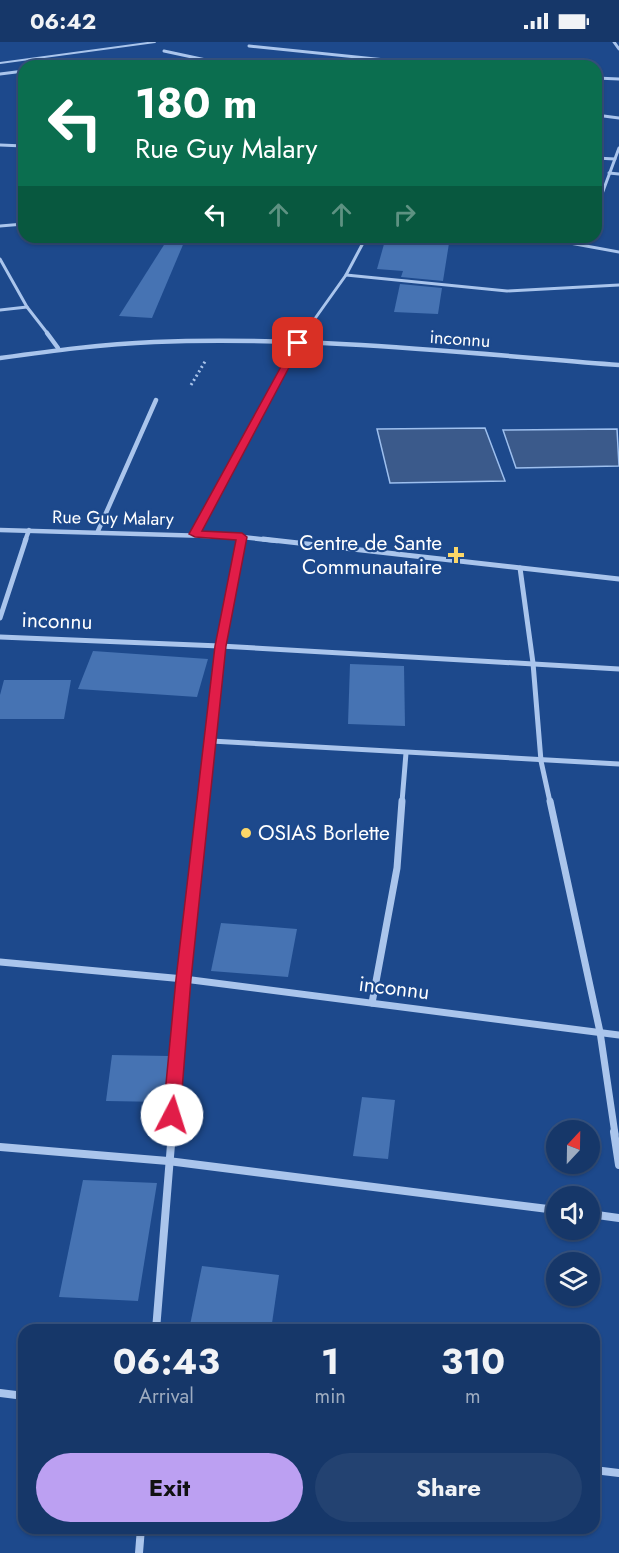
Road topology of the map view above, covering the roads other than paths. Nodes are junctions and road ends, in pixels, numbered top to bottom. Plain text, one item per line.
1 (154, 42) edge
2 (614, 42) edge
3 (249, 46) dead end
4 (619, 49) edge
5 (164, 51) dead end
6 (22, 60) edge
7 (206, 60) edge
8 (380, 60) edge
9 (18, 61) edge
10 (0, 63) edge
11 (18, 72) edge
12 (0, 74) edge
13 (602, 78) edge
14 (619, 79) edge
15 (602, 116) edge
16 (619, 118) edge
17 (0, 145) edge
18 (18, 146) edge
19 (619, 148) edge
20 (602, 158) edge
21 (615, 159) junction
22 (609, 173) junction
23 (619, 174) edge
24 (602, 193) edge
25 (18, 224) edge
26 (0, 226) edge
27 (363, 243) edge
28 (583, 243) edge
29 (619, 252) edge
30 (0, 259) edge
31 (9, 272) junction
32 (0, 273) edge
33 (346, 276) junction
34 (619, 285) edge
35 (27, 307) junction
36 (0, 310) edge
37 (298, 343) junction
38 (58, 348) junction
39 (0, 358) edge
40 (619, 365) edge
41 (156, 400) dead end
42 (0, 530) edge
43 (29, 530) junction
44 (98, 531) junction
45 (195, 534) junction
46 (242, 537) junction
47 (520, 568) junction
48 (619, 579) edge
49 (0, 618) edge
50 (0, 637) edge
51 (220, 646) junction
52 (533, 663) junction
53 (619, 669) edge
54 (211, 741) junction
55 (406, 753) junction
56 (541, 761) junction
57 (619, 764) edge
58 (0, 962) edge
59 (184, 979) junction
60 (372, 1003) junction
61 (600, 1032) junction
62 (619, 1035) edge
63 (0, 1147) edge
64 (168, 1161) junction
65 (619, 1165) edge
66 (546, 1209) edge
67 (600, 1215) edge
68 (619, 1218) edge
69 (156, 1324) edge
70 (0, 1393) edge
71 (18, 1395) edge
72 (600, 1471) edge
73 (619, 1473) edge
74 (141, 1534) edge
75 (140, 1553) edge

1 - 6 lane
2 - 4 street
3 - 8 street
5 - 7 street
9 - 10 lane
11 - 12 street
13 - 14 street
15 - 16 street
17 - 18 street
19 - 21 street
20 - 21 street
21 - 22 street
22 - 23 street
22 - 24 street
25 - 26 street
27 - 33 street
28 - 29 street
30 - 31 street
31 - 32 street
31 - 35 street
33 - 34 street
33 - 37 street
35 - 36 street
35 - 38 street
37 - 38 street, inconnu
37 - 40 street, inconnu
37 - 45 street
38 - 39 street, inconnu
41 - 44 street
42 - 43 street, Rue Guy Malary
43 - 44 street, Rue Guy Malary
43 - 49 street
44 - 45 street, Rue Guy Malary
45 - 46 street, Rue Guy Malary
46 - 47 street, Rue Guy Malary
46 - 51 street
47 - 48 street, Rue Guy Malary
47 - 52 street
50 - 51 street, inconnu
51 - 52 street, inconnu
51 - 54 street
52 - 53 street, inconnu
52 - 56 street
54 - 55 street
54 - 59 street
55 - 56 street
55 - 60 street
56 - 57 street
56 - 61 street
58 - 59 street, inconnu
59 - 60 street, inconnu
59 - 64 street
60 - 61 street, inconnu
61 - 62 street, inconnu
61 - 65 street
63 - 64 street
64 - 66 street
64 - 69 street
67 - 68 street
70 - 71 street
72 - 73 street
74 - 75 street

